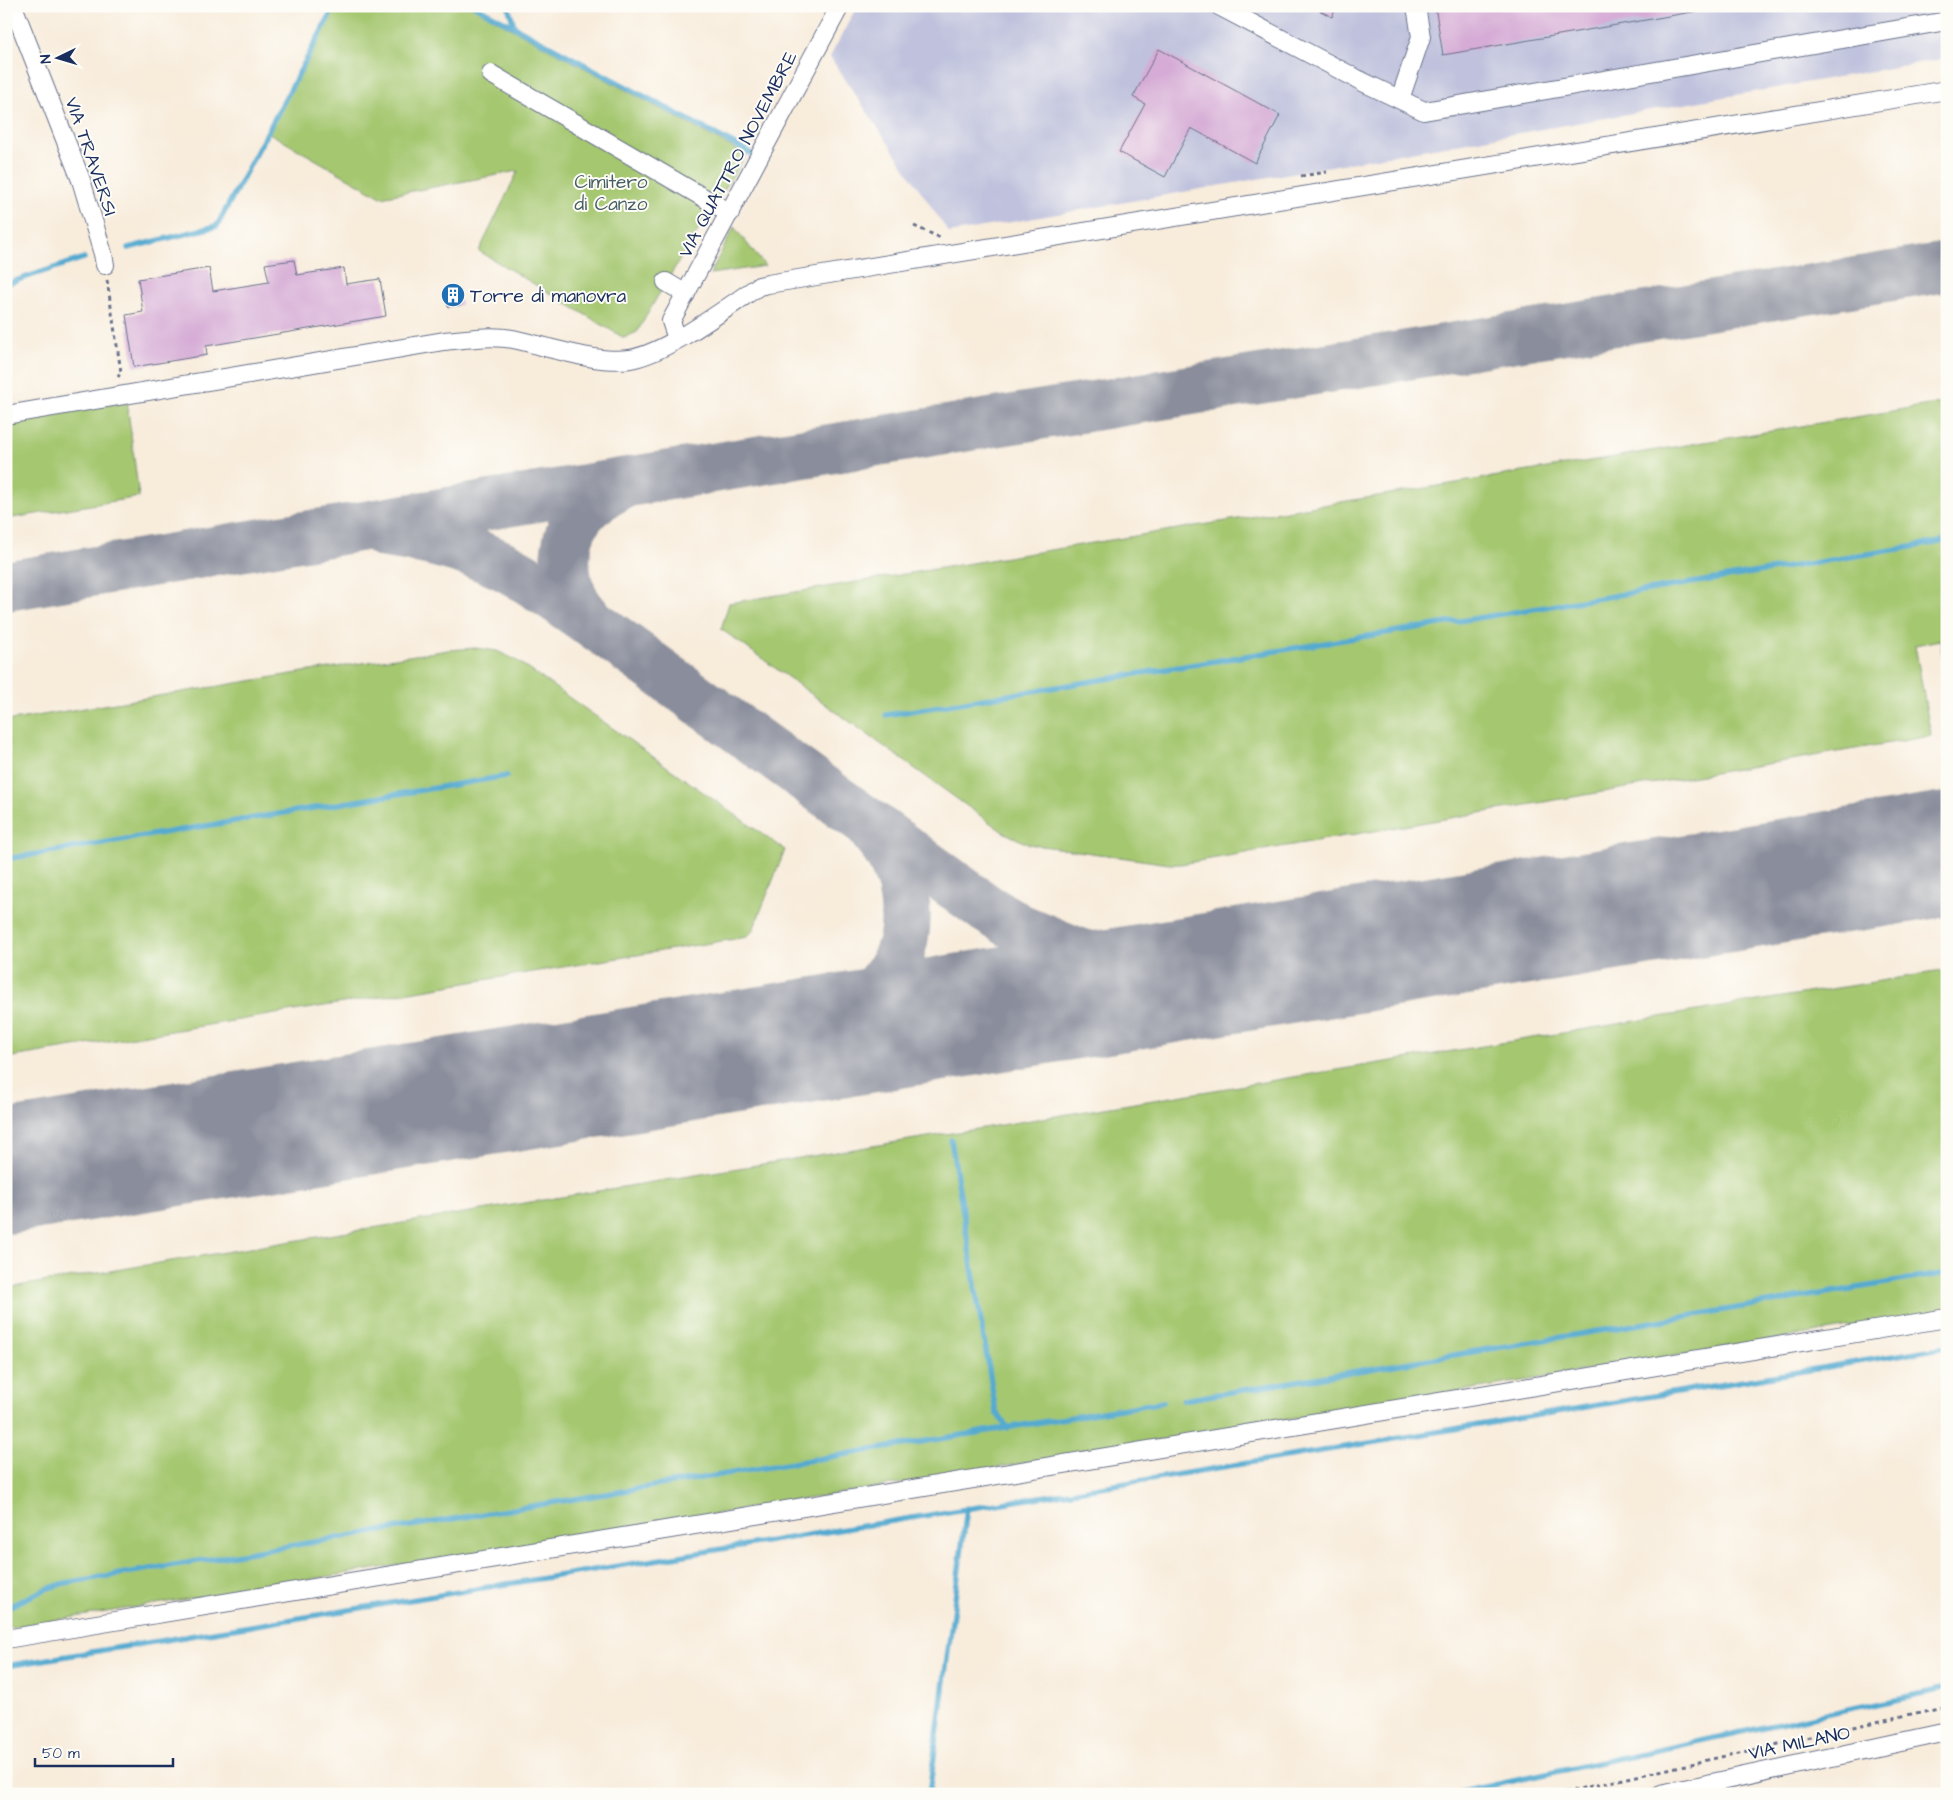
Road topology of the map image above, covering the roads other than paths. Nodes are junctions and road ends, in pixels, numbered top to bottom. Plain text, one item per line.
1 (13, 6) edge
2 (840, 6) edge
3 (1219, 6) edge
4 (1416, 6) edge
5 (1947, 21) edge
6 (491, 74) dead end
7 (1947, 90) edge
8 (1400, 99) junction
9 (730, 212) junction
10 (105, 265) road end
11 (666, 282) dead end
12 (686, 294) junction
13 (677, 339) junction
14 (6, 415) edge
15 (1947, 1318) edge
16 (6, 1639) edge
17 (1947, 1732) edge
18 (1661, 1794) edge

1 - 10 street, VIA TRAVERSI
2 - 9 street, VIA QUATTRO NOVEMBRE
3 - 8 street
4 - 8 street
5 - 8 street
6 - 9 street
7 - 13 street
9 - 12 street, VIA QUATTRO NOVEMBRE
11 - 12 street
12 - 13 street, VIA QUATTRO NOVEMBRE
13 - 14 street
15 - 16 street
17 - 18 street, VIA MILANO

